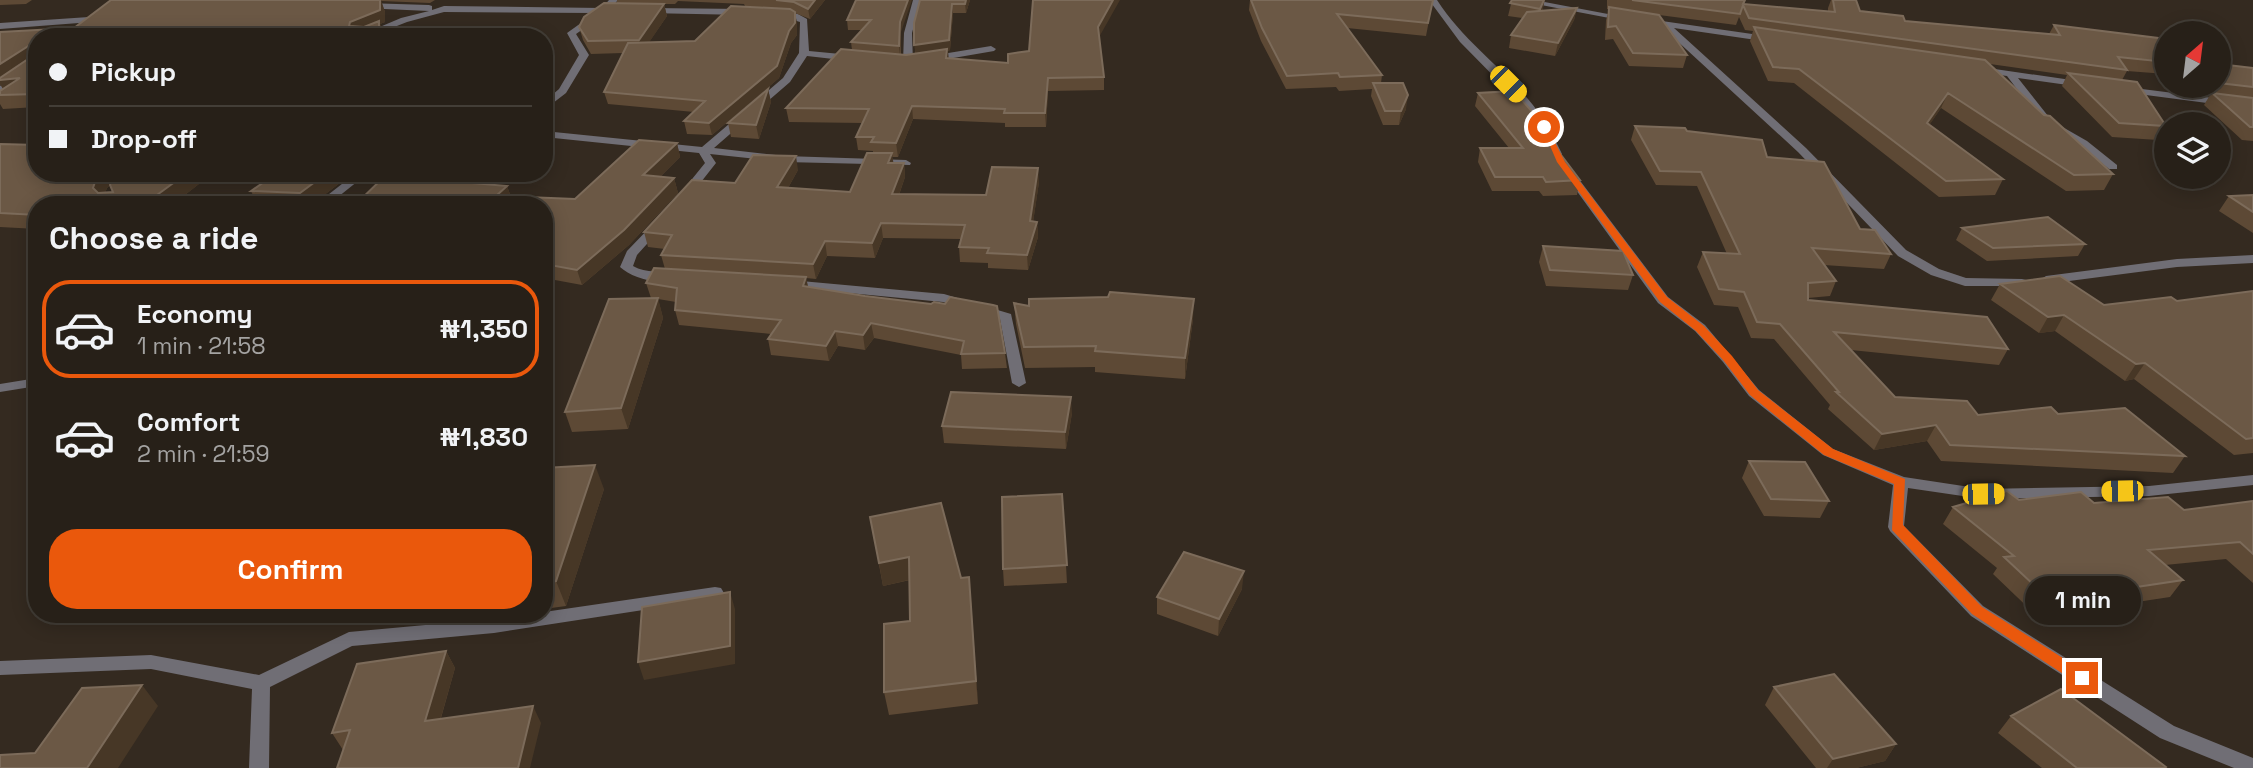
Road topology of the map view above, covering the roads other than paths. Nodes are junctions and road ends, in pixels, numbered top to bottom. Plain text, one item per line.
1 (614, 0) edge
2 (735, 0) edge
3 (917, 0) edge
4 (1433, 0) edge
5 (1519, 0) edge
6 (351, 5) edge
7 (444, 9) junction
8 (604, 11) junction
9 (617, 11) edge
10 (643, 11) edge
11 (722, 12) junction
12 (98, 13) edge
13 (89, 20) junction
14 (1665, 25) junction
15 (0, 26) edge
16 (79, 28) edge
17 (383, 28) edge
18 (1788, 41) edge
19 (991, 49) dead end
20 (804, 53) junction
21 (861, 59) edge
22 (897, 61) edge
23 (908, 62) junction
24 (1973, 69) edge
25 (28, 70) edge
26 (2011, 75) junction
27 (2090, 85) edge
28 (2116, 88) edge
29 (0, 91) edge
30 (553, 99) edge
31 (2253, 106) edge
32 (553, 135) edge
33 (702, 152) junction
34 (906, 163) edge
35 (2113, 167) dead end
36 (351, 182) edge
37 (333, 196) edge
38 (2253, 259) edge
39 (678, 278) edge
40 (770, 283) edge
41 (28, 383) edge
42 (1019, 383) dead end
43 (0, 388) edge
44 (2253, 480) edge
45 (1900, 482) junction
46 (715, 593) edge
47 (553, 617) edge
48 (514, 623) edge
49 (0, 668) edge
50 (261, 683) junction
51 (2253, 767) edge
52 (259, 768) edge

1 - 8 street
2 - 11 street
3 - 23 street
4 - 45 street
5 - 14 street
6 - 7 street
7 - 8 street
7 - 17 street
8 - 9 street
8 - 30 street
10 - 11 street
11 - 20 street
12 - 13 street
13 - 15 street
13 - 16 street
14 - 18 street
14 - 38 street
19 - 23 street
20 - 21 street
20 - 33 street
22 - 23 street
24 - 26 street
25 - 29 street
26 - 27 street
26 - 35 street
28 - 31 street
32 - 33 street
33 - 34 street
33 - 39 street
36 - 37 street
40 - 42 street
41 - 43 street
44 - 45 street
45 - 51 street
46 - 47 street
48 - 50 street
49 - 50 street
50 - 52 street

